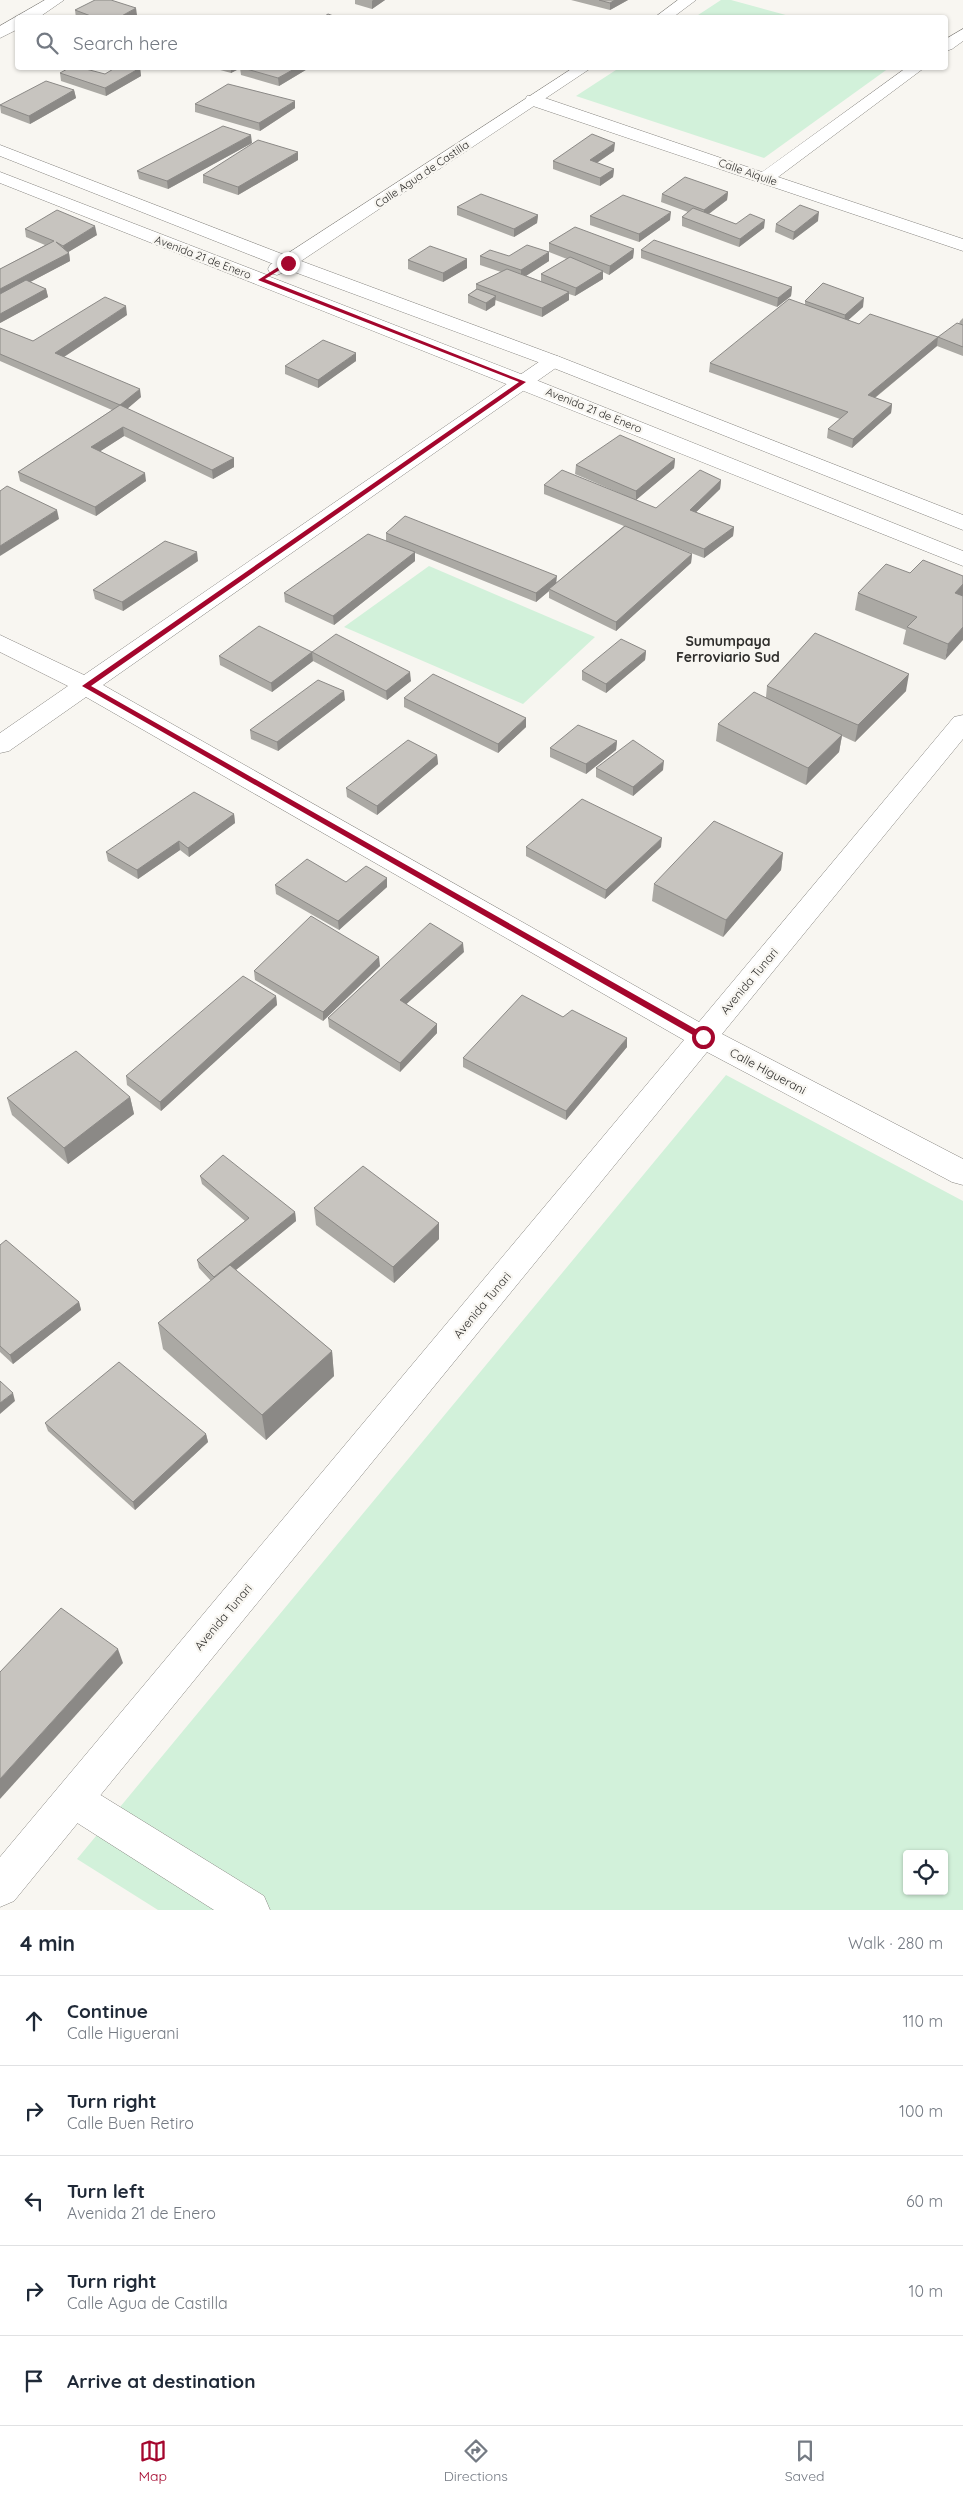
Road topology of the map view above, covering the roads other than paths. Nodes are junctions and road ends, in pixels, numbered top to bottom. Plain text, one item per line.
1 (56, 0) edge
2 (688, 0) edge
3 (31, 15) edge
4 (666, 15) edge
5 (15, 24) edge
6 (0, 33) edge
7 (963, 34) edge
8 (948, 45) edge
9 (580, 70) edge
10 (913, 70) edge
11 (533, 100) junction
12 (0, 150) edge
13 (0, 177) edge
14 (765, 178) junction
15 (963, 245) edge
16 (288, 263) junction
17 (260, 280) junction
18 (553, 361) junction
19 (524, 382) junction
20 (963, 523) edge
21 (963, 559) edge
22 (0, 642) edge
23 (86, 686) junction
24 (963, 723) edge
25 (0, 745) edge
26 (703, 1037) junction
27 (963, 1172) edge
28 (73, 1799) junction
29 (0, 1887) edge
30 (250, 1910) edge

1 - 3 street
2 - 4 street
5 - 6 street
7 - 8 street
9 - 11 street, Calle Agua de Castilla
10 - 14 street
11 - 14 street, Calle Aiquile
11 - 16 street, Calle Agua de Castilla
12 - 16 street, Avenida 21 de Enero
13 - 17 street, Avenida 21 de Enero
14 - 15 street, Calle Aiquile
16 - 17 street, Calle Agua de Castilla
16 - 18 street, Avenida 21 de Enero
17 - 19 street, Avenida 21 de Enero
18 - 19 street
18 - 20 street, Avenida 21 de Enero
19 - 21 street, Avenida 21 de Enero
19 - 23 street
22 - 23 street, Calle Higuerani
23 - 25 street
23 - 26 street, Calle Higuerani
24 - 26 street, Avenida Tunari
26 - 27 street, Calle Higuerani
26 - 28 street, Avenida Tunari
28 - 29 street, Avenida Tunari
28 - 30 street

